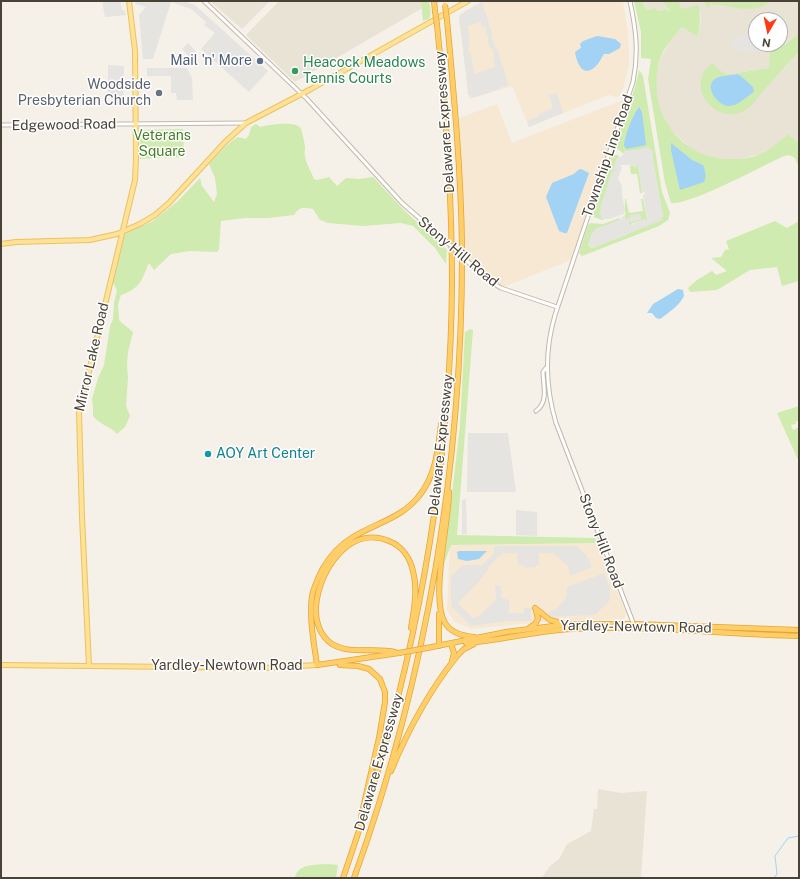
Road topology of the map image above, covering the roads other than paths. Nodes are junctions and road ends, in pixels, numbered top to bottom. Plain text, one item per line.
1 (129, 1) edge
2 (204, 1) edge
3 (434, 1) edge
4 (468, 1) edge
5 (630, 1) edge
6 (444, 3) edge
7 (302, 94) junction
8 (246, 123) junction
9 (136, 124) junction
10 (1, 125) edge
11 (121, 232) junction
12 (1, 244) edge
13 (452, 283) junction
14 (557, 307) junction
15 (546, 368) junction
16 (536, 411) dead end
17 (450, 470) junction
18 (440, 609) junction
19 (591, 624) junction
20 (634, 626) junction
21 (525, 630) junction
22 (799, 630) edge
23 (799, 636) edge
24 (481, 639) junction
25 (451, 644) junction
26 (439, 646) junction
27 (398, 653) junction
28 (326, 664) junction
29 (451, 664) junction
30 (1, 665) edge
31 (318, 665) junction
32 (89, 666) junction
33 (404, 671) junction
34 (380, 801) junction
35 (352, 852) junction
36 (343, 878) edge
37 (354, 878) edge

1 - 9 main road, Mirror Lake Road
2 - 7 street, Stony Hill Road
3 - 13 highway, Delaware Expressway, bridge
4 - 7 main road
5 - 14 street, Township Line Road
6 - 17 highway, Delaware Expressway, bridge
7 - 8 main road
7 - 14 street, Stony Hill Road, bridge
8 - 9 street, Edgewood Road
8 - 11 main road
9 - 10 street, Edgewood Road
9 - 11 main road, Mirror Lake Road
11 - 12 main road
11 - 32 main road, Mirror Lake Road
13 - 31 highway
13 - 33 highway, Delaware Expressway
14 - 15 street, Stony Hill Road
15 - 16 street
15 - 20 street, Stony Hill Road
17 - 18 highway
17 - 34 highway, Delaware Expressway
18 - 24 highway
18 - 26 highway
19 - 20 highway, Yardley-Newtown Road
19 - 21 highway, Yardley-Newtown Road
19 - 21 highway
20 - 22 highway, Yardley-Newtown Road
20 - 23 highway, Yardley-Newtown Road
20 - 24 highway, Yardley-Newtown Road
21 - 24 highway, Yardley-Newtown Road
24 - 25 highway, Yardley-Newtown Road
24 - 29 highway
25 - 26 highway, Yardley-Newtown Road
25 - 29 highway
26 - 27 highway, Yardley-Newtown Road, bridge
27 - 28 highway, Yardley-Newtown Road
27 - 33 highway
28 - 31 highway, Yardley-Newtown Road
28 - 35 highway
29 - 34 highway
30 - 32 main road, Yardley-Newtown Road
31 - 32 main road, Yardley-Newtown Road
33 - 35 highway, Delaware Expressway
34 - 37 highway, Delaware Expressway
35 - 36 highway, Delaware Expressway

